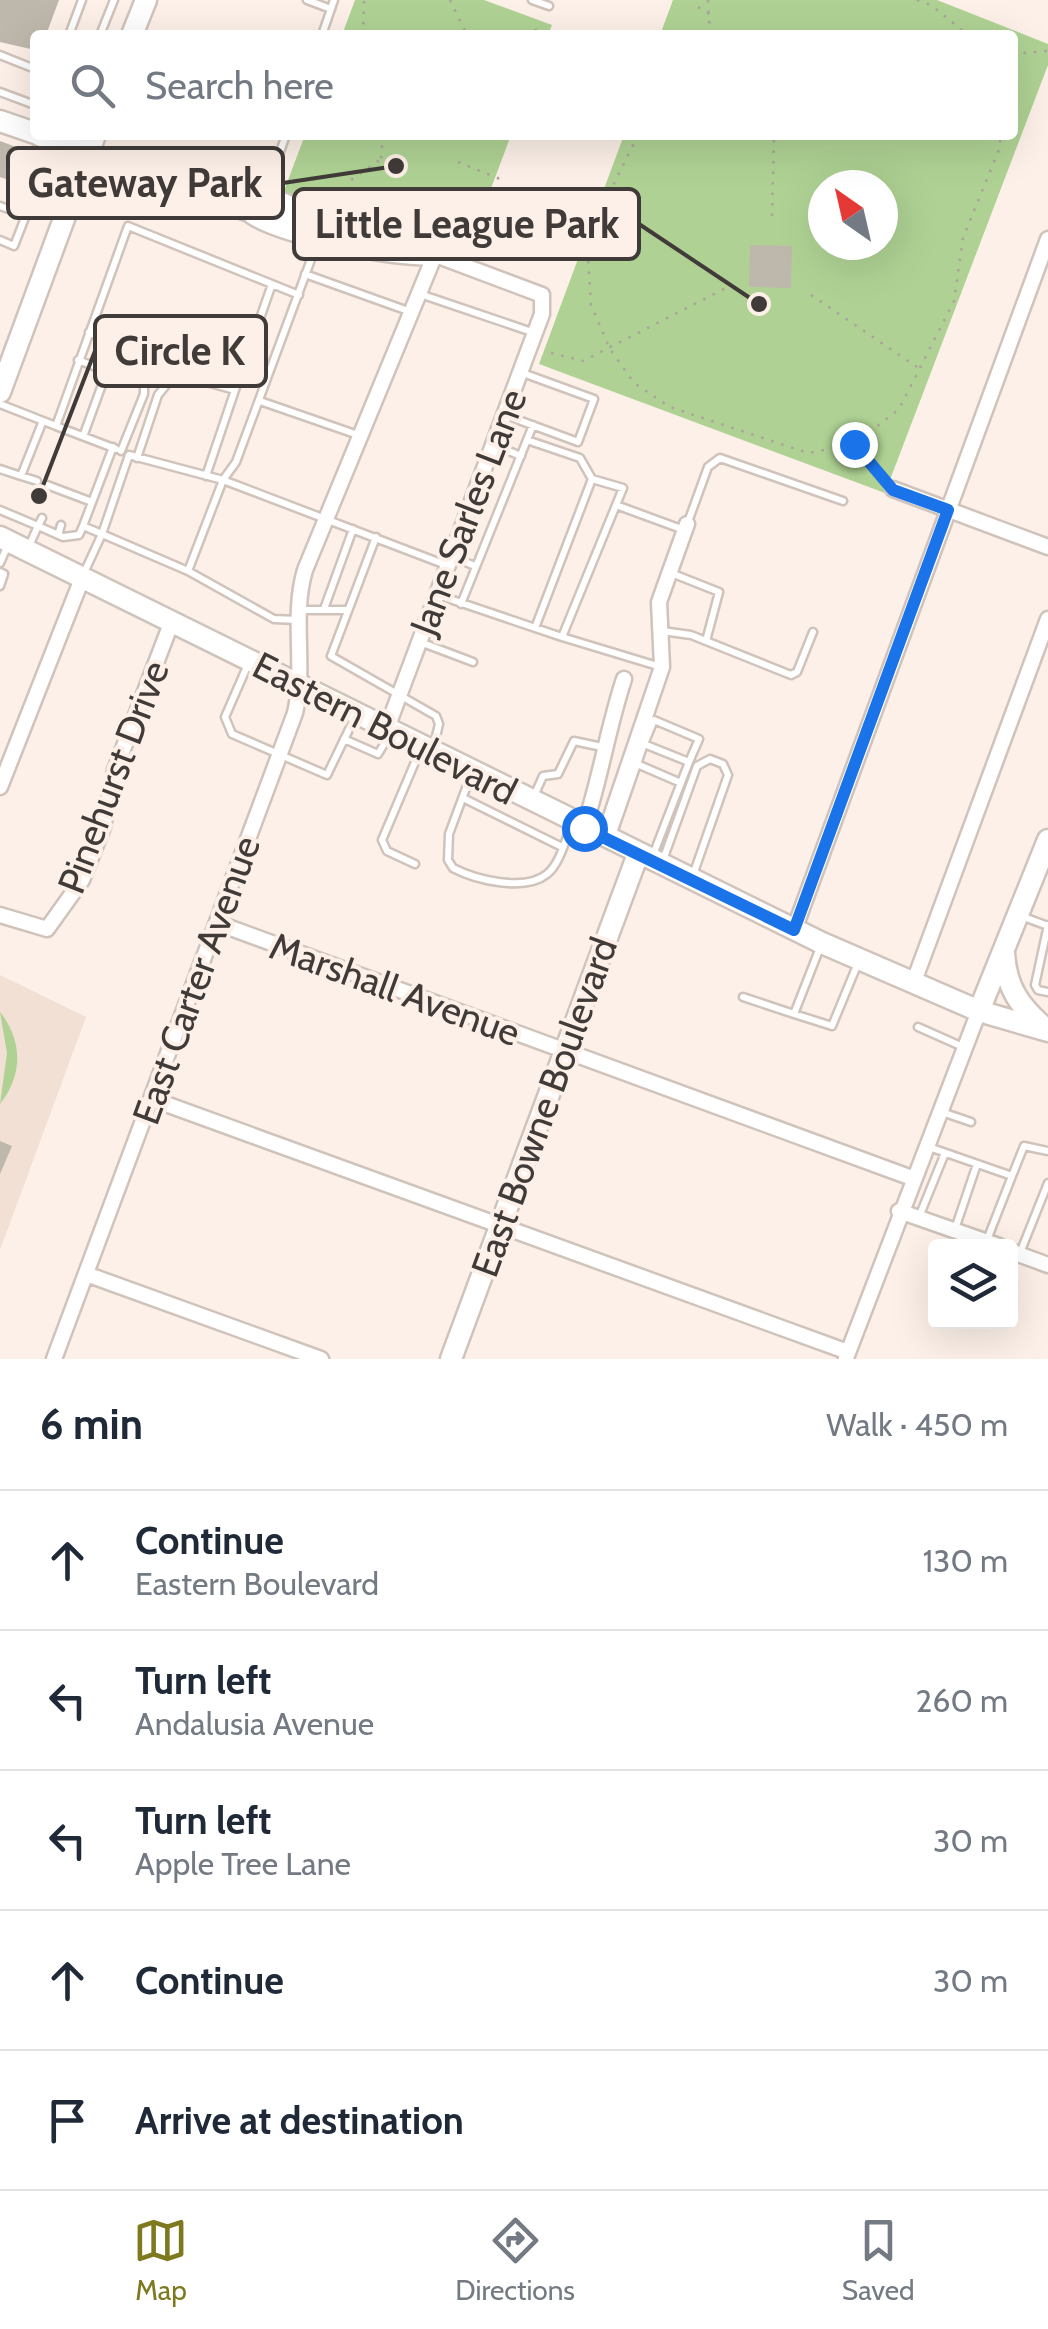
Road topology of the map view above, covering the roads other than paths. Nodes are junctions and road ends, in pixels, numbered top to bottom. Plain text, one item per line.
1 (82, 0) edge
2 (114, 0) edge
3 (146, 0) edge
4 (307, 0) edge
5 (334, 0) edge
6 (532, 0) edge
7 (549, 6) dead end
8 (331, 9) junction
9 (71, 30) edge
10 (102, 30) edge
11 (134, 30) edge
12 (324, 30) edge
13 (0, 55) edge
14 (30, 67) edge
15 (0, 92) edge
16 (30, 104) edge
17 (0, 121) edge
18 (30, 132) edge
19 (284, 140) edge
20 (91, 144) edge
21 (260, 194) junction
22 (0, 206) edge
23 (246, 212) junction
24 (327, 228) junction
25 (360, 236) junction
26 (0, 240) edge
27 (1048, 240) edge
28 (434, 257) junction
29 (305, 274) junction
30 (272, 284) junction
31 (419, 293) junction
32 (299, 295) junction
33 (411, 312) junction
34 (89, 332) junction
35 (535, 333) junction
36 (78, 360) junction
37 (159, 360) junction
38 (171, 372) junction
39 (520, 372) junction
40 (235, 390) junction
41 (0, 392) edge
42 (260, 402) junction
43 (504, 414) junction
44 (42, 423) junction
45 (533, 425) junction
46 (56, 426) junction
47 (84, 434) junction
48 (361, 436) junction
49 (527, 440) junction
50 (493, 445) junction
51 (117, 449) junction
52 (133, 456) junction
53 (521, 456) junction
54 (0, 469) edge
55 (106, 470) junction
56 (206, 476) junction
57 (26, 477) junction
58 (122, 477) junction
59 (223, 480) junction
60 (592, 480) junction
61 (11, 485) dead end
62 (26, 490) dead end
63 (893, 490) road end
64 (72, 494) junction
65 (49, 499) dead end
66 (842, 501) dead end
67 (92, 502) junction
68 (616, 505) junction
69 (67, 506) dead end
70 (2, 508) edge
71 (948, 510) junction
72 (326, 519) junction
73 (40, 522) junction
74 (61, 525) dead end
75 (82, 526) junction
76 (686, 527) junction
77 (352, 529) junction
78 (102, 534) junction
79 (58, 535) junction
80 (376, 537) junction
81 (12, 543) edge
82 (1048, 547) edge
83 (449, 561) junction
84 (0, 563) edge
85 (476, 566) junction
86 (188, 571) junction
87 (0, 572) edge
88 (670, 572) junction
89 (83, 576) junction
90 (0, 586) edge
91 (436, 594) junction
92 (461, 604) junction
93 (324, 609) junction
94 (346, 610) junction
95 (299, 615) junction
96 (1048, 619) edge
97 (172, 621) junction
98 (536, 628) junction
99 (660, 630) junction
100 (813, 632) dead end
101 (562, 637) junction
102 (706, 641) junction
103 (419, 642) junction
104 (250, 660) junction
105 (473, 662) dead end
106 (662, 667) junction
107 (624, 679) dead end
108 (302, 686) junction
109 (400, 694) junction
110 (357, 713) junction
111 (390, 729) junction
112 (344, 739) junction
113 (644, 744) junction
114 (602, 747) junction
115 (427, 748) junction
116 (280, 754) junction
117 (689, 762) junction
118 (638, 764) junction
119 (472, 772) junction
120 (681, 783) junction
121 (0, 787) edge
122 (463, 798) junction
123 (532, 802) junction
124 (578, 825) junction
125 (607, 839) junction
126 (1048, 840) edge
127 (562, 847) junction
128 (650, 860) junction
129 (416, 864) dead end
130 (691, 881) junction
131 (0, 915) edge
132 (1020, 916) junction
133 (217, 923) junction
134 (1048, 925) edge
135 (794, 930) junction
136 (822, 944) junction
137 (1004, 953) junction
138 (859, 960) junction
139 (1044, 964) edge
140 (913, 984) junction
141 (1048, 992) edge
142 (743, 996) dead end
143 (979, 1011) junction
144 (794, 1014) junction
145 (918, 1028) dead end
146 (1048, 1031) edge
147 (964, 1048) junction
148 (564, 1050) junction
149 (152, 1098) junction
150 (938, 1110) junction
151 (971, 1122) dead end
152 (925, 1145) junction
153 (1048, 1150) edge
154 (944, 1153) junction
155 (978, 1164) junction
156 (1012, 1176) junction
157 (912, 1178) junction
158 (1048, 1183) edge
159 (899, 1211) junction
160 (919, 1218) junction
161 (500, 1225) junction
162 (954, 1230) junction
163 (978, 1239) edge
164 (993, 1239) edge
165 (1018, 1246) edge
166 (1018, 1253) edge
167 (1048, 1265) edge
168 (86, 1274) junction
169 (847, 1356) edge
170 (54, 1359) edge
171 (321, 1359) edge
172 (451, 1359) edge

1 - 9 lane
2 - 10 lane
3 - 11 street
4 - 8 lane
5 - 8 lane
6 - 7 lane
8 - 12 lane
13 - 14 lane
15 - 16 lane
17 - 18 street
19 - 21 lane
20 - 23 street
20 - 41 street
21 - 23 lane
21 - 25 street
22 - 26 lane
23 - 24 street
24 - 25 street
24 - 28 street
24 - 29 lane
25 - 28 street
27 - 71 street
28 - 31 street
28 - 35 street, Jane Sarles Lane
29 - 32 lane
29 - 33 lane
30 - 32 lane
30 - 34 lane
30 - 40 lane
31 - 33 street
31 - 35 lane
32 - 42 lane
33 - 48 street
34 - 36 lane
34 - 37 lane
35 - 39 street, Jane Sarles Lane
36 - 46 lane
36 - 47 lane
37 - 38 lane
37 - 51 lane
38 - 40 lane
38 - 52 lane
39 - 43 street, Jane Sarles Lane
39 - 45 lane
40 - 56 lane
41 - 44 lane
42 - 48 lane
42 - 59 lane
43 - 45 lane
43 - 50 street, Jane Sarles Lane
44 - 46 lane
44 - 57 lane
45 - 49 lane
46 - 47 lane
47 - 51 lane
48 - 72 street
49 - 53 lane
49 - 60 lane
50 - 53 lane
50 - 83 street, Jane Sarles Lane
51 - 52 lane
51 - 55 lane
52 - 56 lane
52 - 58 lane
53 - 85 lane
54 - 57 lane
55 - 58 lane
55 - 67 lane
56 - 59 lane
57 - 61 lane
57 - 62 lane
58 - 78 lane
59 - 72 lane
59 - 86 lane
60 - 68 lane
60 - 98 lane
63 - 71 street
64 - 65 lane
64 - 67 lane
64 - 69 lane
66 - 76 lane
67 - 75 lane
68 - 76 lane
68 - 101 lane
70 - 73 lane
71 - 82 street
71 - 135 street
72 - 77 lane
72 - 95 street
73 - 79 lane
73 - 81 lane
74 - 79 lane
75 - 78 lane
75 - 79 lane
76 - 88 street
77 - 80 lane
77 - 93 lane
78 - 86 lane
78 - 89 lane
80 - 83 lane
80 - 94 lane
81 - 84 lane
81 - 89 street, Eastern Boulevard
83 - 85 lane
83 - 91 street, Jane Sarles Lane
85 - 92 lane
86 - 95 lane
87 - 90 lane
88 - 99 street
88 - 102 lane
89 - 97 street, Eastern Boulevard
89 - 121 street
91 - 92 lane
91 - 103 street, Jane Sarles Lane
92 - 98 lane
93 - 94 lane
93 - 95 lane
94 - 109 lane
95 - 108 street
96 - 140 street
97 - 104 street, Eastern Boulevard
97 - 131 street, Pinehurst Drive
98 - 101 lane
99 - 102 lane
99 - 106 street
100 - 102 lane
101 - 106 lane
103 - 105 lane
103 - 109 street, Jane Sarles Lane
104 - 108 street, Eastern Boulevard
104 - 116 lane
106 - 125 street
107 - 114 street
108 - 110 street, Eastern Boulevard
108 - 116 street, East Carter Avenue
109 - 111 street, Jane Sarles Lane
109 - 115 lane
110 - 111 street, Eastern Boulevard
110 - 112 lane
111 - 112 lane
111 - 115 street, Eastern Boulevard
112 - 116 lane
113 - 117 lane
113 - 117 lane
113 - 118 lane
114 - 123 lane
114 - 124 street
115 - 119 street, Eastern Boulevard
115 - 129 lane
116 - 133 street, East Carter Avenue
117 - 120 lane
118 - 120 lane
118 - 125 lane
119 - 122 lane
119 - 123 street, Eastern Boulevard
120 - 128 lane
122 - 127 lane
122 - 127 lane
123 - 124 street, Eastern Boulevard
124 - 125 street, Eastern Boulevard
124 - 127 lane
125 - 128 street, Eastern Boulevard
126 - 132 street
128 - 130 street, Eastern Boulevard
128 - 130 lane
128 - 148 street, East Bowne Boulevard
130 - 135 street, Eastern Boulevard
132 - 134 lane
132 - 137 street
133 - 148 street, Marshall Avenue
133 - 149 street, East Carter Avenue
134 - 139 lane
135 - 136 street, Eastern Boulevard
136 - 138 street, Eastern Boulevard
136 - 144 lane
137 - 143 street
137 - 146 street
138 - 140 street, Eastern Boulevard
138 - 144 lane
139 - 141 lane
140 - 143 street, Eastern Boulevard
142 - 144 lane
143 - 146 street, Eastern Boulevard
143 - 147 street
145 - 147 lane
147 - 150 street
148 - 157 street, Marshall Avenue
148 - 161 street, East Bowne Boulevard
149 - 161 street
149 - 168 street, East Carter Avenue
150 - 151 lane
150 - 152 street
152 - 154 lane
152 - 157 street
153 - 156 lane
154 - 155 lane
154 - 160 lane
155 - 156 lane
155 - 162 lane
156 - 164 lane
157 - 159 street
158 - 165 lane
159 - 160 street
159 - 169 street
160 - 162 street
161 - 169 street
161 - 172 street, East Bowne Boulevard
162 - 163 street
166 - 167 street
168 - 170 street, East Carter Avenue
168 - 171 street

